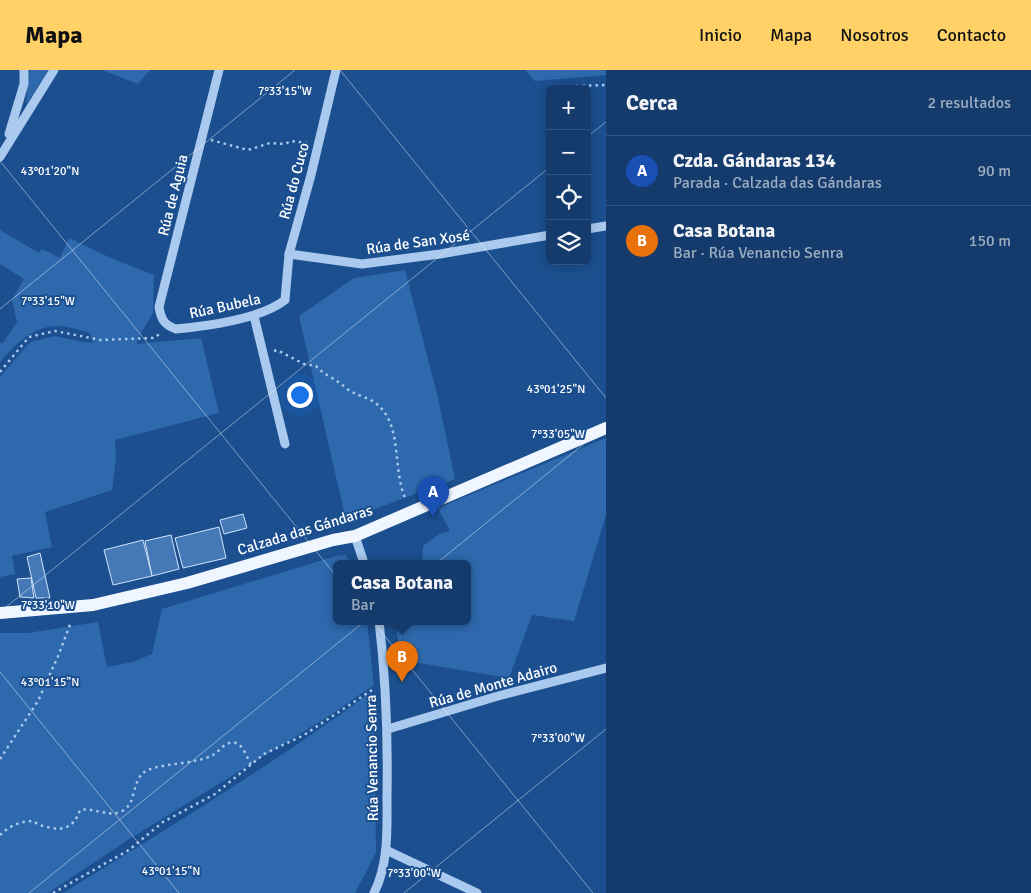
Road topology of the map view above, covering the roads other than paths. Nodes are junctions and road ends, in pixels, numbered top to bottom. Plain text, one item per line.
1 (24, 70) edge
2 (54, 70) edge
3 (219, 70) edge
4 (336, 70) edge
5 (2, 153) edge
6 (606, 226) edge
7 (591, 228) edge
8 (546, 236) edge
9 (289, 254) junction
10 (285, 300) joint
11 (254, 316) junction
12 (167, 326) joint
13 (606, 428) edge
14 (285, 444) dead end
15 (355, 536) junction
16 (363, 560) edge
17 (0, 613) edge
18 (379, 625) edge
19 (606, 668) edge
20 (388, 729) junction
21 (386, 850) junction
22 (374, 893) edge
23 (477, 893) edge

1 - 5 street
2 - 5 street
3 - 12 street, Rúa de Aguia
4 - 9 street, Rúa do Cuco
6 - 7 street
8 - 9 street, Rúa de San Xosé
9 - 10 street, Rúa do Cuco
10 - 11 street, Rúa Bubela
11 - 12 street, Rúa Bubela
11 - 14 street
13 - 15 main road, Calzada das Gándaras
15 - 16 street
15 - 17 main road, Calzada das Gándaras
18 - 20 street, Rúa Venancio Senra
19 - 20 street, Rúa de Monte Adairo
20 - 21 street, Rúa Venancio Senra
21 - 22 street, Rúa Venancio Senra
21 - 23 street

